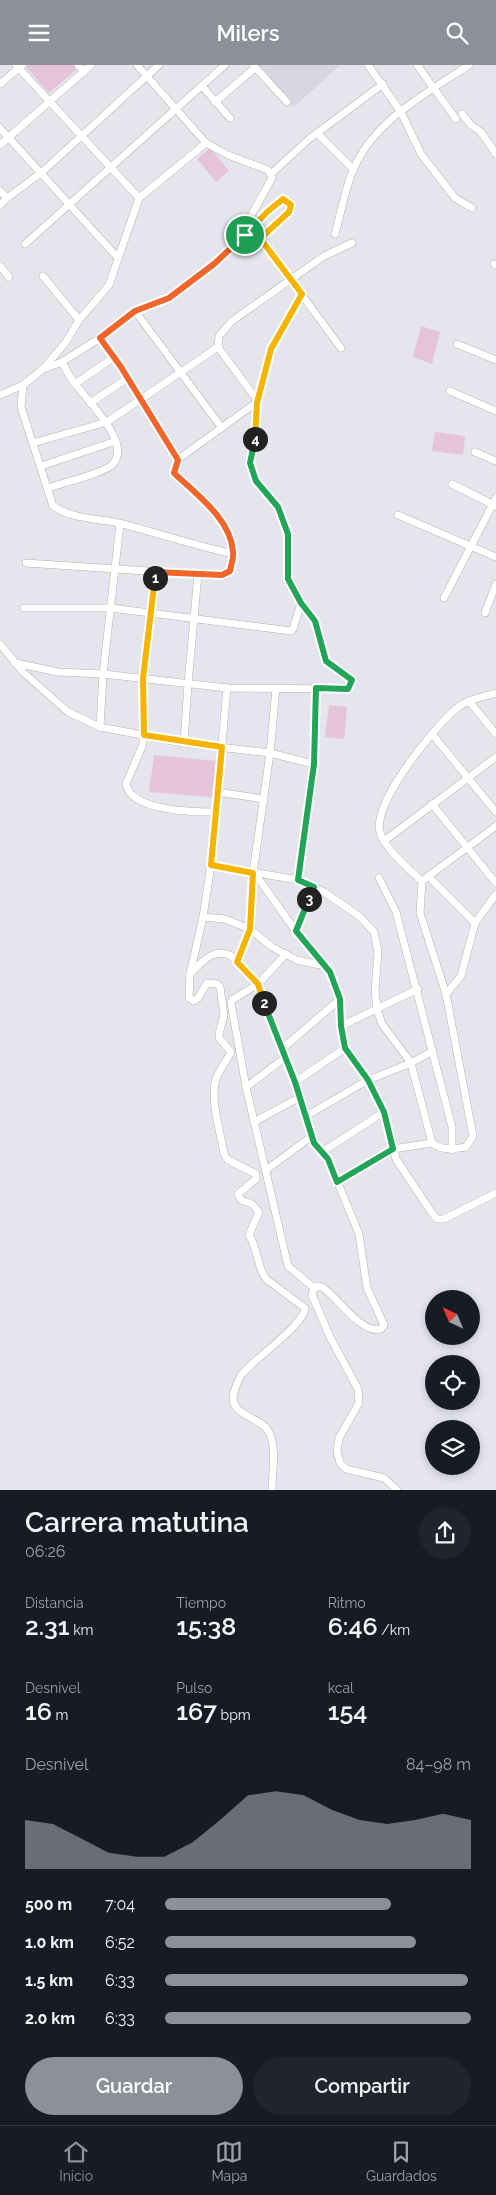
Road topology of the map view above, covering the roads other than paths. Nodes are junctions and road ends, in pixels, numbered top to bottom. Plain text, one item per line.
1 (78, 65) edge
2 (91, 65) edge
3 (137, 65) edge
4 (158, 65) edge
5 (225, 65) edge
6 (369, 65) edge
7 (417, 65) edge
8 (469, 65) edge
9 (19, 66) edge
10 (254, 66) edge
11 (84, 72) junction
12 (147, 75) junction
13 (0, 84) edge
14 (383, 84) junction
15 (202, 86) junction
16 (435, 88) junction
17 (215, 102) junction
18 (50, 103) junction
19 (287, 103) dead end
20 (176, 108) junction
21 (401, 112) junction
22 (230, 118) dead end
23 (0, 128) edge
24 (317, 133) junction
25 (80, 137) junction
26 (9, 138) junction
27 (206, 143) junction
28 (0, 145) edge
29 (496, 154) edge
30 (110, 168) junction
31 (354, 169) junction
32 (41, 173) junction
33 (271, 173) junction
34 (0, 191) edge
35 (7, 198) junction
36 (139, 198) junction
37 (69, 204) junction
38 (0, 205) edge
39 (472, 208) dead end
40 (335, 234) dead end
41 (245, 235) junction
42 (25, 243) dead end
43 (352, 243) dead end
44 (118, 258) junction
45 (0, 266) edge
46 (43, 276) dead end
47 (9, 277) dead end
48 (291, 279) junction
49 (302, 294) junction
50 (135, 311) junction
51 (79, 320) junction
52 (100, 338) junction
53 (457, 344) dead end
54 (218, 347) junction
55 (341, 348) dead end
56 (114, 357) junction
57 (496, 360) edge
58 (62, 361) junction
59 (44, 369) junction
60 (181, 372) junction
61 (128, 378) junction
62 (75, 384) junction
63 (23, 385) junction
64 (450, 391) dead end
65 (0, 395) edge
66 (141, 400) junction
67 (257, 401) junction
68 (90, 403) junction
69 (496, 411) edge
70 (107, 422) junction
71 (222, 428) junction
72 (116, 441) junction
73 (33, 443) junction
74 (475, 452) dead end
75 (178, 460) junction
76 (496, 461) edge
77 (41, 466) junction
78 (452, 484) dead end
79 (48, 487) junction
80 (495, 503) edge
81 (398, 515) dead end
82 (120, 523) junction
83 (472, 545) junction
84 (234, 554) junction
85 (496, 557) edge
86 (26, 563) dead end
87 (115, 570) junction
88 (155, 572) junction
89 (198, 574) junction
90 (496, 583) edge
91 (444, 598) dead end
92 (301, 603) junction
93 (24, 608) dead end
94 (111, 608) junction
95 (150, 613) junction
96 (485, 613) dead end
97 (193, 618) junction
98 (0, 644) edge
99 (3, 651) edge
100 (15, 663) junction
101 (103, 674) junction
102 (143, 678) junction
103 (188, 684) junction
104 (227, 688) junction
105 (276, 688) junction
106 (316, 688) junction
107 (496, 693) edge
108 (468, 701) junction
109 (496, 721) edge
110 (487, 723) junction
111 (100, 727) junction
112 (432, 734) junction
113 (496, 734) edge
114 (144, 735) junction
115 (184, 743) junction
116 (222, 747) junction
117 (270, 753) junction
118 (496, 757) edge
119 (314, 764) junction
120 (469, 776) junction
121 (217, 792) junction
122 (264, 799) junction
123 (432, 804) junction
124 (215, 811) junction
125 (496, 812) edge
126 (496, 826) edge
127 (384, 841) junction
128 (468, 847) junction
129 (211, 865) junction
130 (253, 873) junction
131 (379, 878) dead end
132 (425, 879) junction
133 (298, 880) junction
134 (496, 883) edge
135 (314, 887) junction
136 (496, 894) edge
137 (203, 917) junction
138 (475, 923) junction
139 (250, 929) junction
140 (296, 931) junction
141 (286, 954) junction
142 (237, 962) junction
143 (325, 966) junction
144 (190, 974) junction
145 (258, 984) junction
146 (418, 989) junction
147 (446, 994) junction
148 (340, 999) junction
149 (377, 1009) junction
150 (341, 1026) junction
151 (345, 1048) junction
152 (282, 1049) junction
153 (433, 1051) junction
154 (286, 1057) junction
155 (411, 1063) junction
156 (368, 1080) junction
157 (295, 1082) junction
158 (246, 1087) junction
159 (300, 1097) junction
160 (384, 1112) junction
161 (306, 1116) junction
162 (254, 1122) junction
163 (312, 1136) junction
164 (432, 1143) junction
165 (393, 1149) junction
166 (452, 1150) junction
167 (322, 1151) junction
168 (266, 1170) junction
169 (337, 1182) junction
170 (496, 1193) edge
171 (314, 1288) junction
172 (272, 1490) edge
173 (397, 1490) edge

1 - 11 street
2 - 11 street
3 - 12 street
4 - 12 street
5 - 15 street
6 - 14 street
7 - 16 street
8 - 16 street
9 - 13 street
9 - 18 street
10 - 17 street
10 - 19 street
11 - 18 street
12 - 20 street
12 - 25 street
14 - 21 street
14 - 24 street
15 - 17 street
15 - 20 street
16 - 21 street
16 - 29 street
17 - 22 street
18 - 25 street
18 - 26 street
20 - 27 street
20 - 30 street
21 - 31 street
21 - 39 street
23 - 26 street
24 - 31 street
24 - 33 street
25 - 30 street
25 - 32 street
26 - 28 street
26 - 32 street
27 - 33 street
27 - 36 street
30 - 36 street
30 - 37 street
31 - 40 street
32 - 35 street
32 - 37 street
33 - 41 street
34 - 35 street
35 - 38 street
36 - 44 street
37 - 42 street
37 - 44 street
41 - 48 street
41 - 50 street
43 - 48 street
44 - 51 street
45 - 47 street
46 - 51 street
48 - 49 street
48 - 54 street
49 - 55 street
49 - 67 street
50 - 52 street
50 - 60 street
51 - 59 street
52 - 56 street
52 - 58 street
53 - 57 street
54 - 60 street
54 - 67 street
56 - 61 street
56 - 62 street
58 - 59 street
58 - 62 street
59 - 63 street
60 - 66 street
60 - 71 street
61 - 66 street
61 - 68 street
62 - 68 street
63 - 65 street
63 - 73 street
64 - 69 street
66 - 70 street
66 - 75 street
67 - 71 street
67 - 92 street
68 - 70 street
70 - 72 street
70 - 73 street
71 - 75 street
72 - 77 street
72 - 79 street
73 - 77 street
74 - 76 street
75 - 84 street
77 - 79 street
78 - 80 street
79 - 82 street
80 - 83 street
81 - 83 street
82 - 84 street
82 - 87 street
83 - 85 street
83 - 91 street
84 - 89 street
86 - 87 street
87 - 88 street
87 - 94 street
88 - 89 street
88 - 95 street
89 - 97 street
90 - 96 street
92 - 97 street
92 - 106 street
93 - 94 street
94 - 95 street
94 - 101 street
95 - 97 street
95 - 102 street
97 - 103 street
98 - 99 street
99 - 100 street
100 - 101 street
100 - 111 street
101 - 102 street
101 - 111 street
102 - 103 street
102 - 114 street
103 - 104 street
103 - 115 street
104 - 105 street
104 - 116 street
105 - 106 street
105 - 117 street
106 - 119 street
107 - 108 street
108 - 110 street
108 - 112 street
109 - 110 street
110 - 113 street
111 - 114 street
112 - 120 street
112 - 127 street
114 - 115 street
114 - 124 street
115 - 116 street
116 - 117 street
116 - 121 street
117 - 119 street
117 - 122 street
118 - 120 street
119 - 133 street
120 - 123 street
120 - 125 street
121 - 122 street
121 - 124 street
122 - 130 street
123 - 127 street
123 - 128 street
124 - 129 street
126 - 128 street
127 - 132 street
128 - 132 street
128 - 134 street
129 - 130 street
129 - 137 street
130 - 133 street
130 - 139 street
130 - 140 street
131 - 146 street
132 - 138 street
132 - 147 street
133 - 135 street
135 - 140 street
135 - 149 street
136 - 138 street
137 - 139 street
137 - 144 street
138 - 147 street
139 - 141 street
139 - 142 street
140 - 143 street
141 - 143 street
141 - 145 street
142 - 144 street
142 - 145 street
143 - 148 street
144 - 172 street
145 - 152 street
145 - 158 street
146 - 149 street
146 - 153 street
147 - 166 street
148 - 150 street
148 - 152 street
149 - 150 street
149 - 155 street
150 - 151 street
151 - 156 street
151 - 157 street
152 - 154 street
153 - 155 street
153 - 166 street
154 - 157 street
154 - 158 street
155 - 156 street
155 - 164 street
156 - 160 street
156 - 161 street
157 - 159 street
158 - 162 street
159 - 161 street
159 - 162 street
160 - 165 street
160 - 167 street
161 - 163 street
162 - 168 street
163 - 167 street
163 - 168 street
164 - 165 street
164 - 166 street
165 - 169 street
165 - 170 street
167 - 169 street
168 - 171 street
169 - 171 street
171 - 173 street

